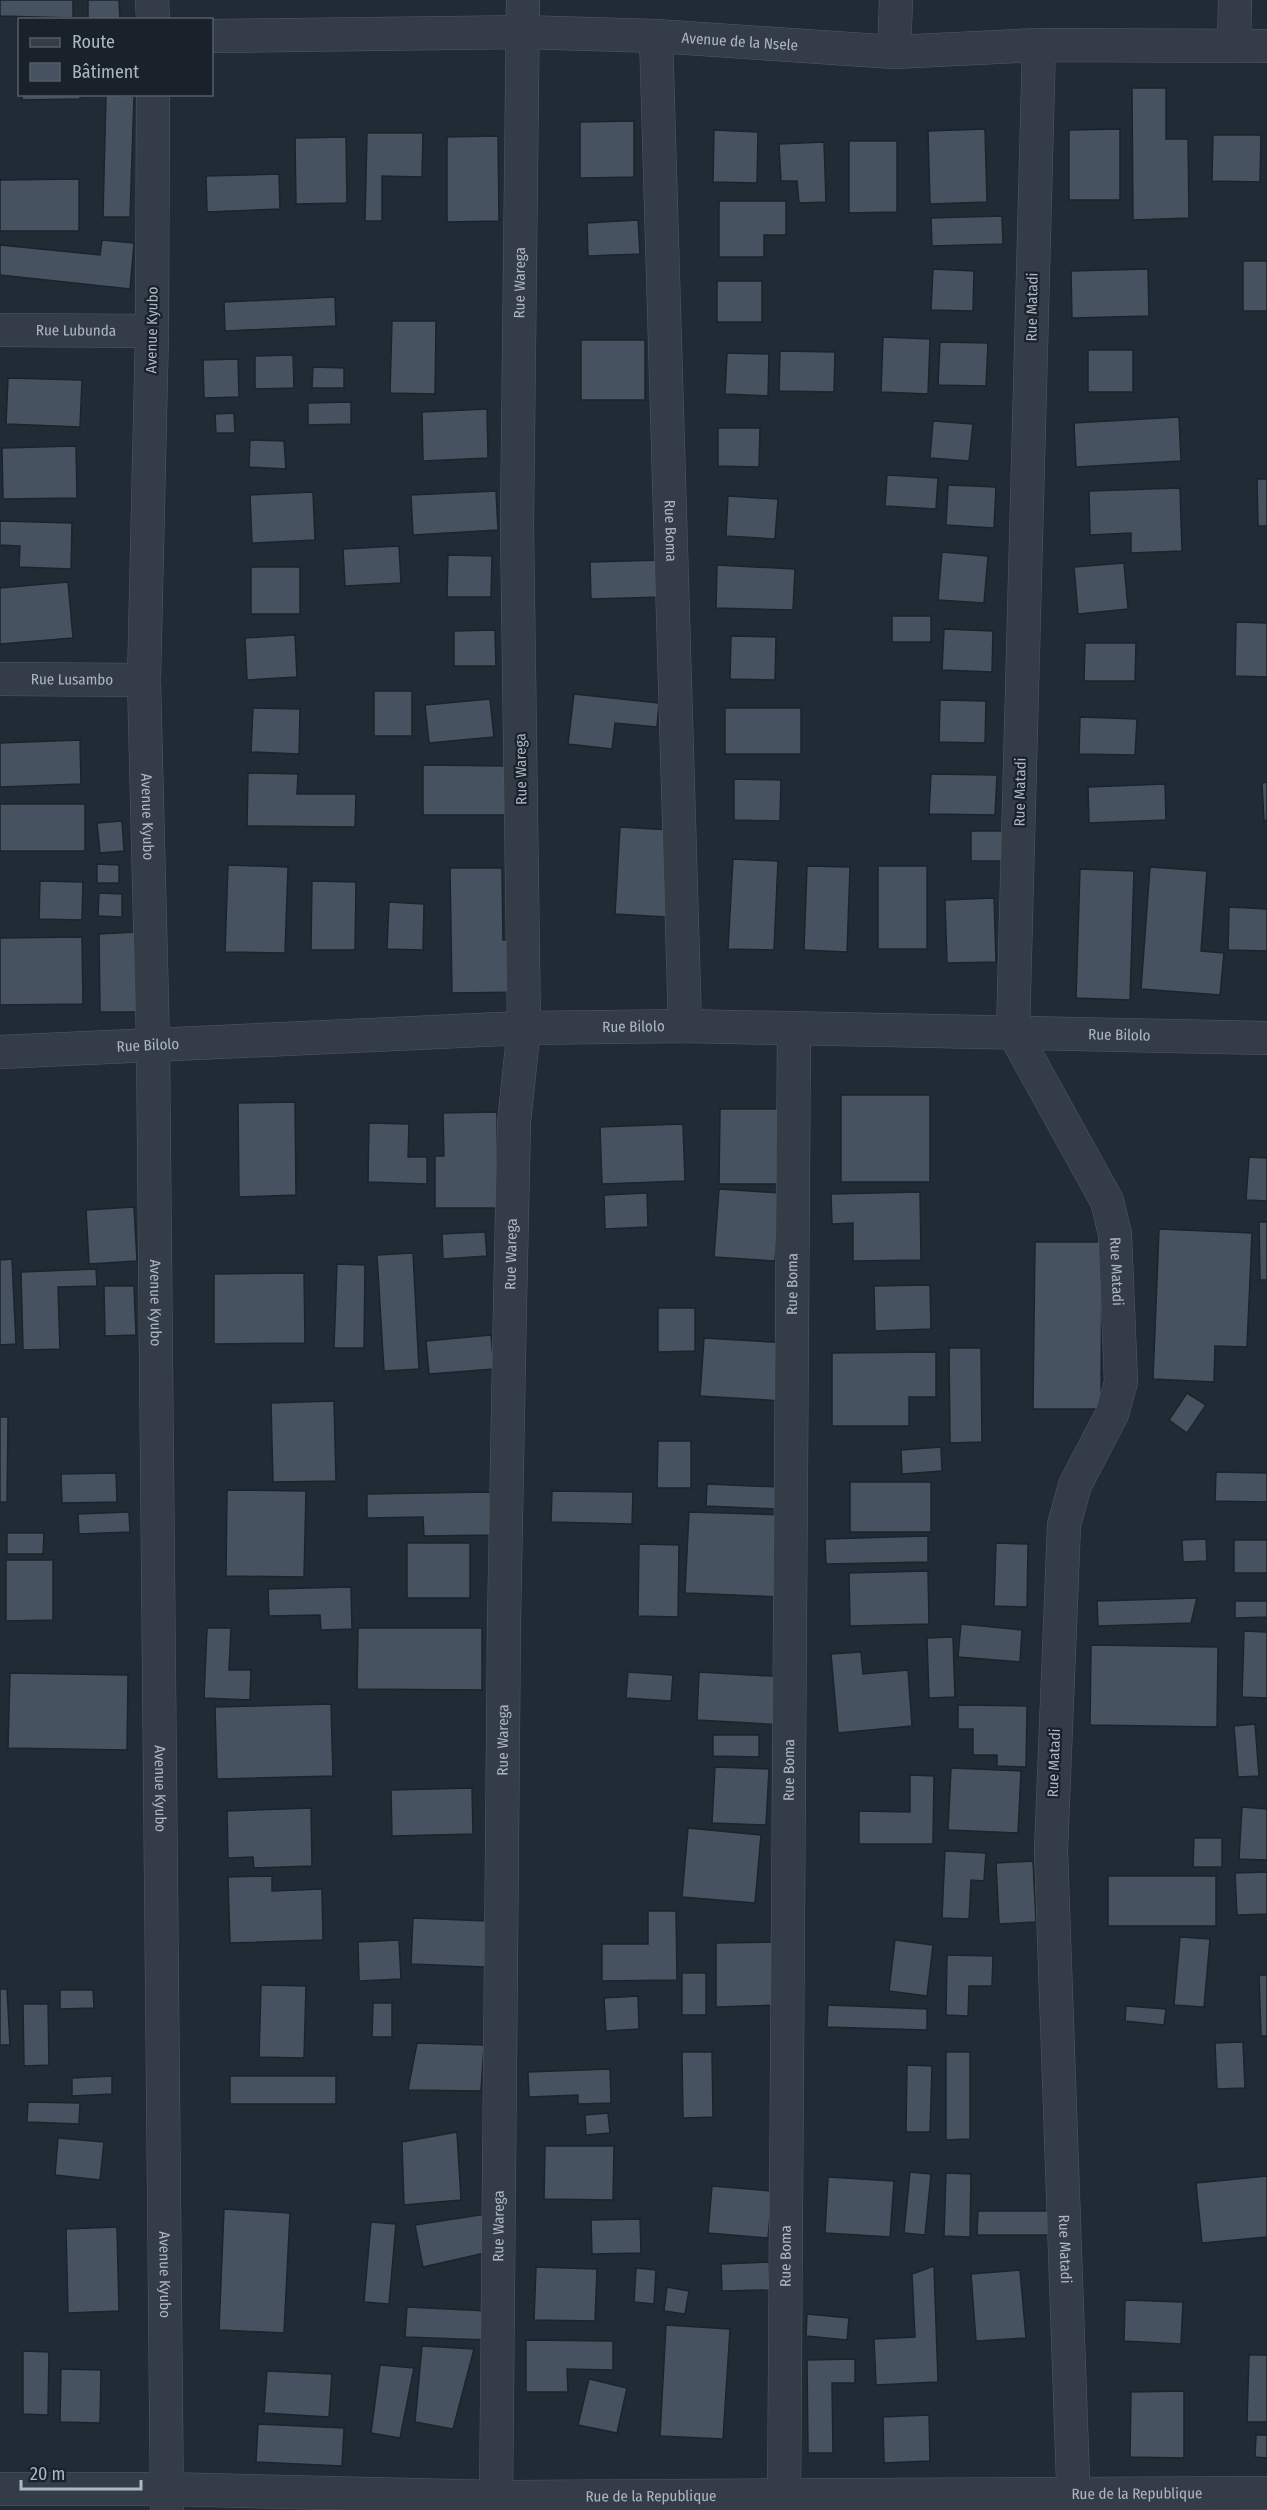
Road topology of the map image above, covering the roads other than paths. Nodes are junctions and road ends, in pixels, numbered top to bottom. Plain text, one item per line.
1 (152, 0) edge
2 (523, 0) edge
3 (896, 0) edge
4 (1235, 0) edge
5 (153, 18) edge
6 (522, 32) junction
7 (213, 36) edge
8 (656, 36) junction
9 (1039, 45) junction
10 (1234, 46) junction
11 (1267, 46) edge
12 (894, 52) junction
13 (153, 96) edge
14 (0, 330) edge
15 (153, 331) junction
16 (0, 679) edge
17 (144, 680) junction
18 (685, 1026) junction
19 (524, 1028) junction
20 (794, 1030) junction
21 (1013, 1031) junction
22 (1267, 1038) edge
23 (153, 1044) junction
24 (0, 1052) edge
25 (0, 2489) edge
26 (1267, 2493) edge
27 (167, 2499) edge
28 (784, 2502) edge
29 (1074, 2502) edge
30 (496, 2503) edge

1 - 5 street
2 - 6 street, Rue Warega
3 - 12 street
4 - 10 street
6 - 7 street, Avenue de la Nsele
6 - 8 street, Avenue de la Nsele
6 - 19 street, Rue Warega
8 - 12 street, Avenue de la Nsele
8 - 18 street, Rue Boma
9 - 10 street, Avenue de la Nsele
9 - 12 street, Avenue de la Nsele
9 - 21 street, Rue Matadi
10 - 11 street, Avenue de la Nsele
13 - 15 street, Avenue Kyubo
14 - 15 street, Rue Lubunda
15 - 17 street, Avenue Kyubo
16 - 17 street, Rue Lusambo
17 - 23 street, Avenue Kyubo
18 - 19 street, Rue Bilolo
18 - 20 street, Rue Bilolo
19 - 23 street, Rue Bilolo
19 - 30 street, Rue Warega
20 - 21 street, Rue Bilolo
20 - 28 street, Rue Boma
21 - 22 street, Rue Bilolo
21 - 29 street, Rue Matadi
23 - 24 street, Rue Bilolo
23 - 27 street, Avenue Kyubo
25 - 27 street, Rue de la Republique
26 - 29 street, Rue de la Republique
27 - 30 street, Rue de la Republique
28 - 29 street, Rue de la Republique
28 - 30 street, Rue de la Republique

